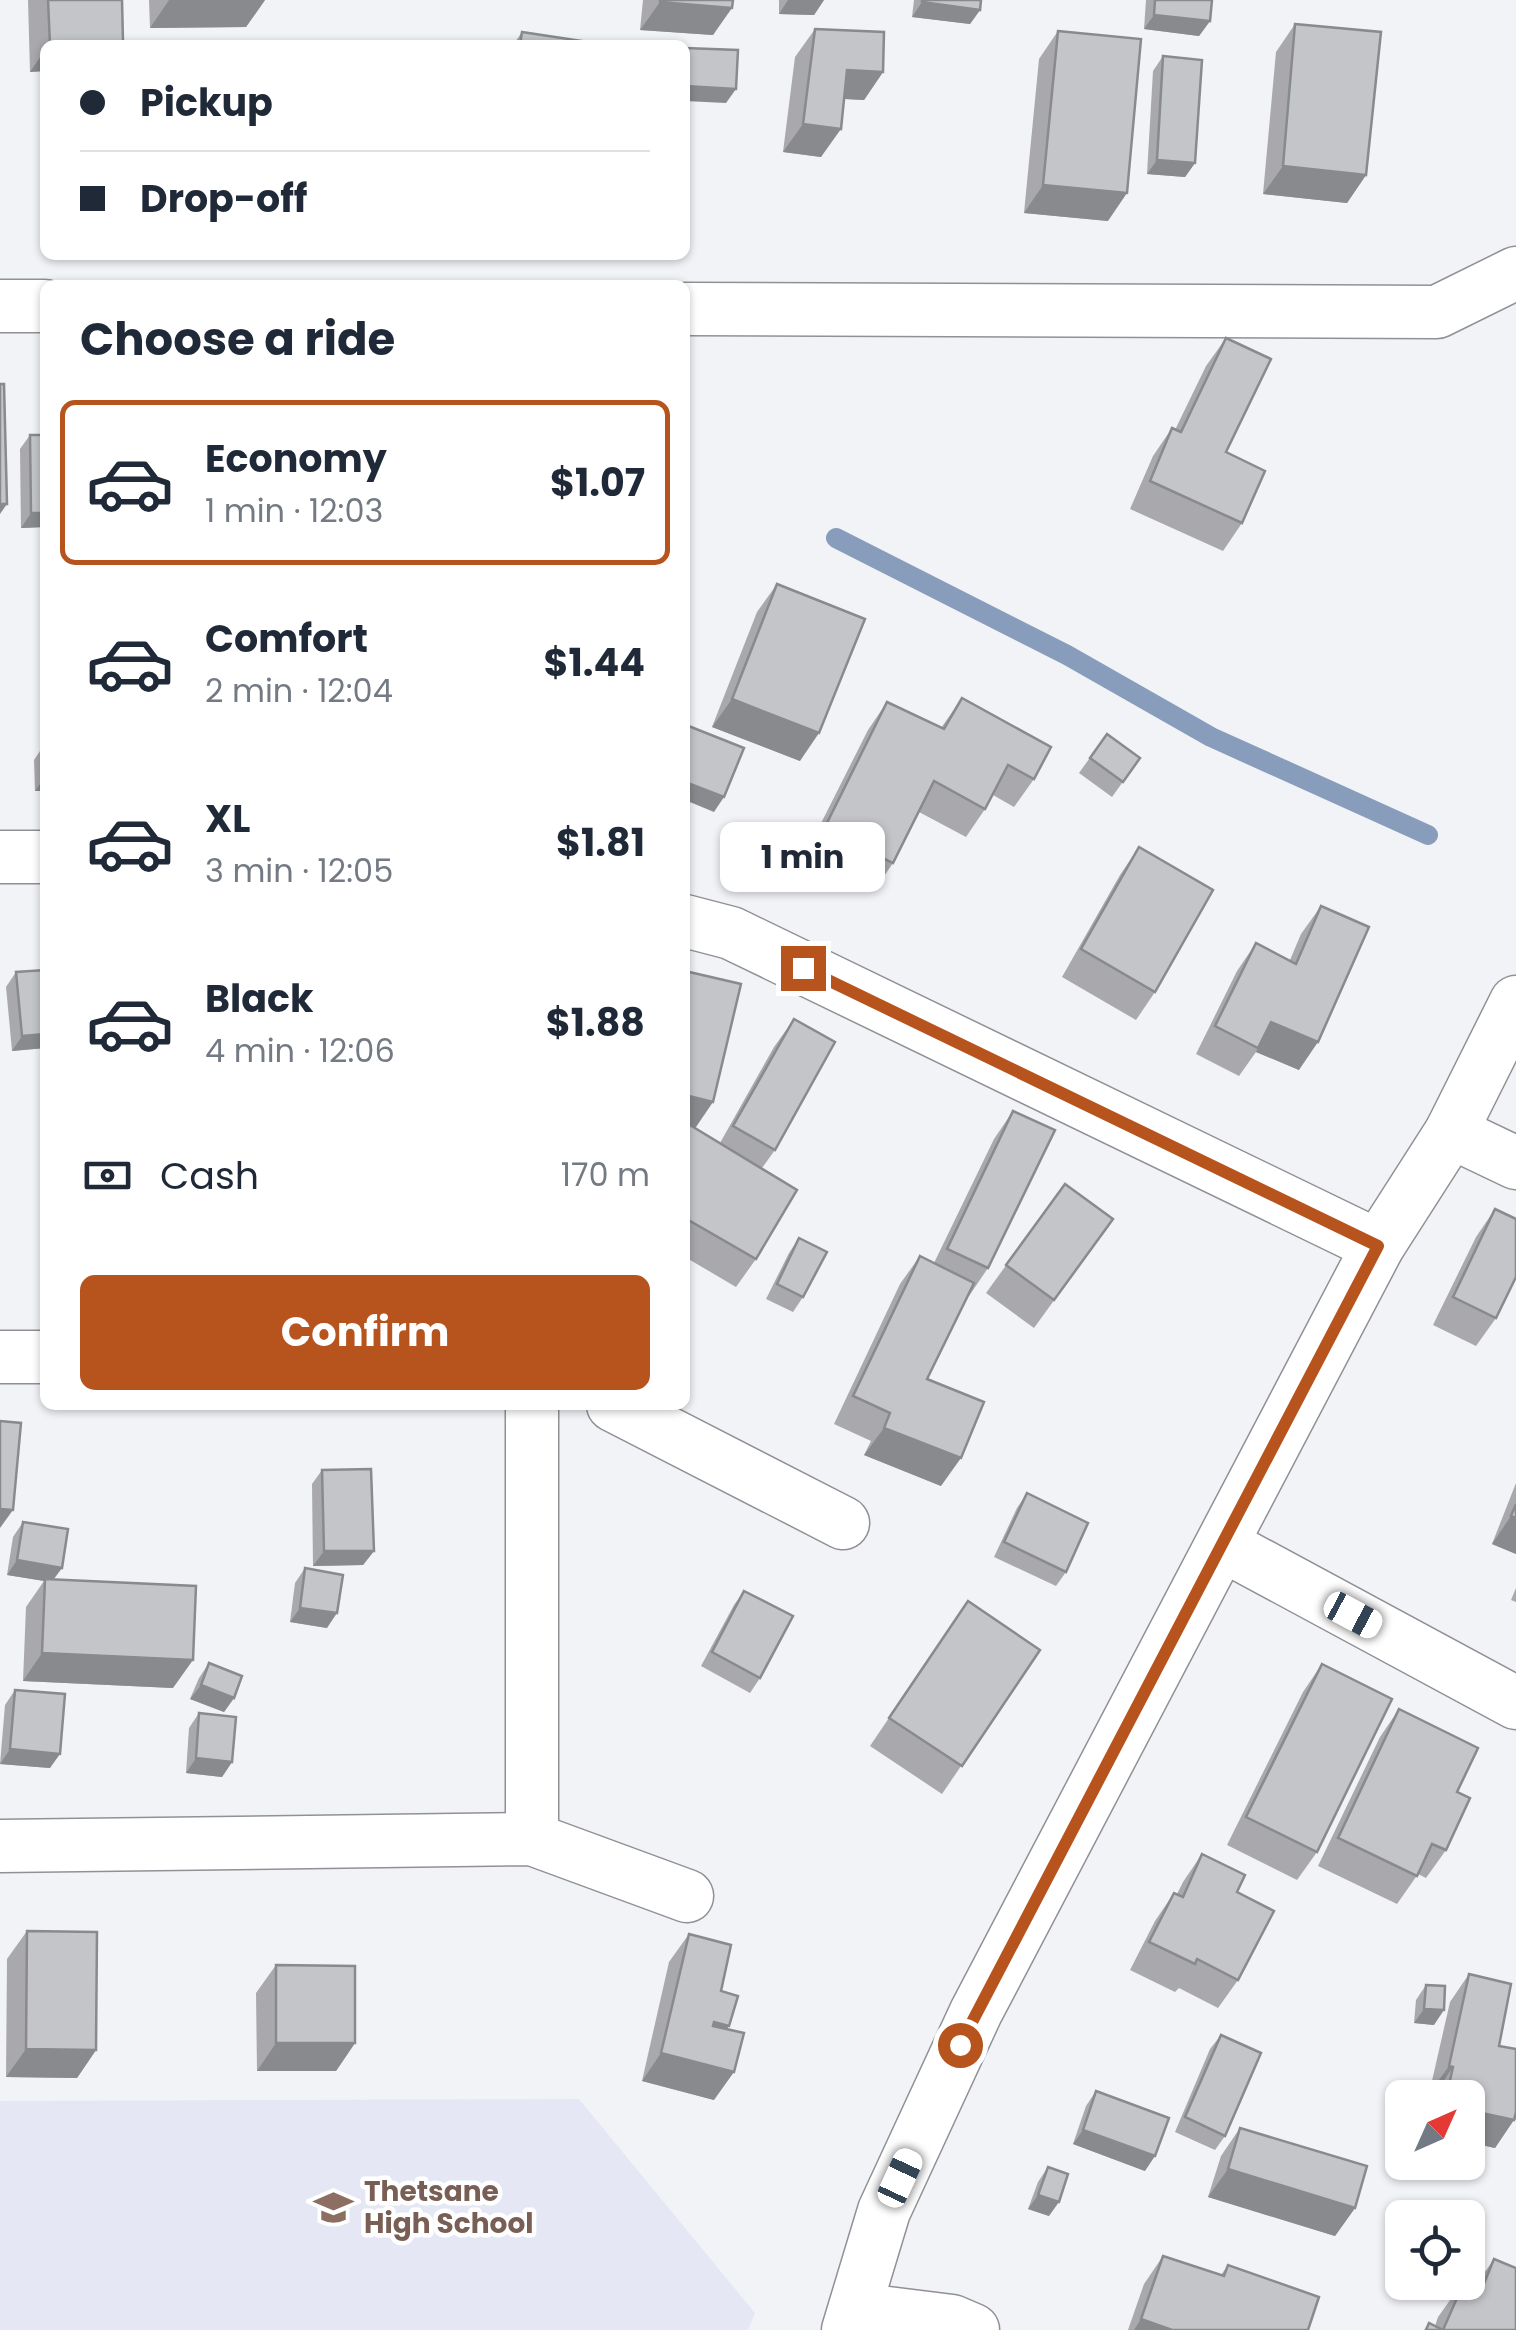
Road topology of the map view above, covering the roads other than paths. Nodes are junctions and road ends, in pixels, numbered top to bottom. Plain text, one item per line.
1 (1516, 273) edge
2 (0, 306) edge
3 (40, 306) edge
4 (690, 308) edge
5 (0, 857) edge
6 (40, 857) edge
7 (690, 922) edge
8 (1516, 1002) edge
9 (1451, 1132) junction
10 (1516, 1163) edge
11 (1378, 1246) junction
12 (0, 1357) edge
13 (40, 1357) edge
14 (532, 1410) edge
15 (622, 1410) edge
16 (843, 1523) dead end
17 (1223, 1544) junction
18 (1516, 1703) edge
19 (532, 1839) junction
20 (0, 1846) edge
21 (687, 1896) dead end
22 (852, 2319) edge
23 (972, 2330) edge

1 - 4 street
2 - 3 street
5 - 6 street
7 - 11 street
8 - 9 street
9 - 10 street
9 - 11 street
11 - 17 street
12 - 13 street
14 - 19 street
15 - 16 street
17 - 18 street
17 - 22 street
19 - 20 street
19 - 21 street
22 - 23 street

